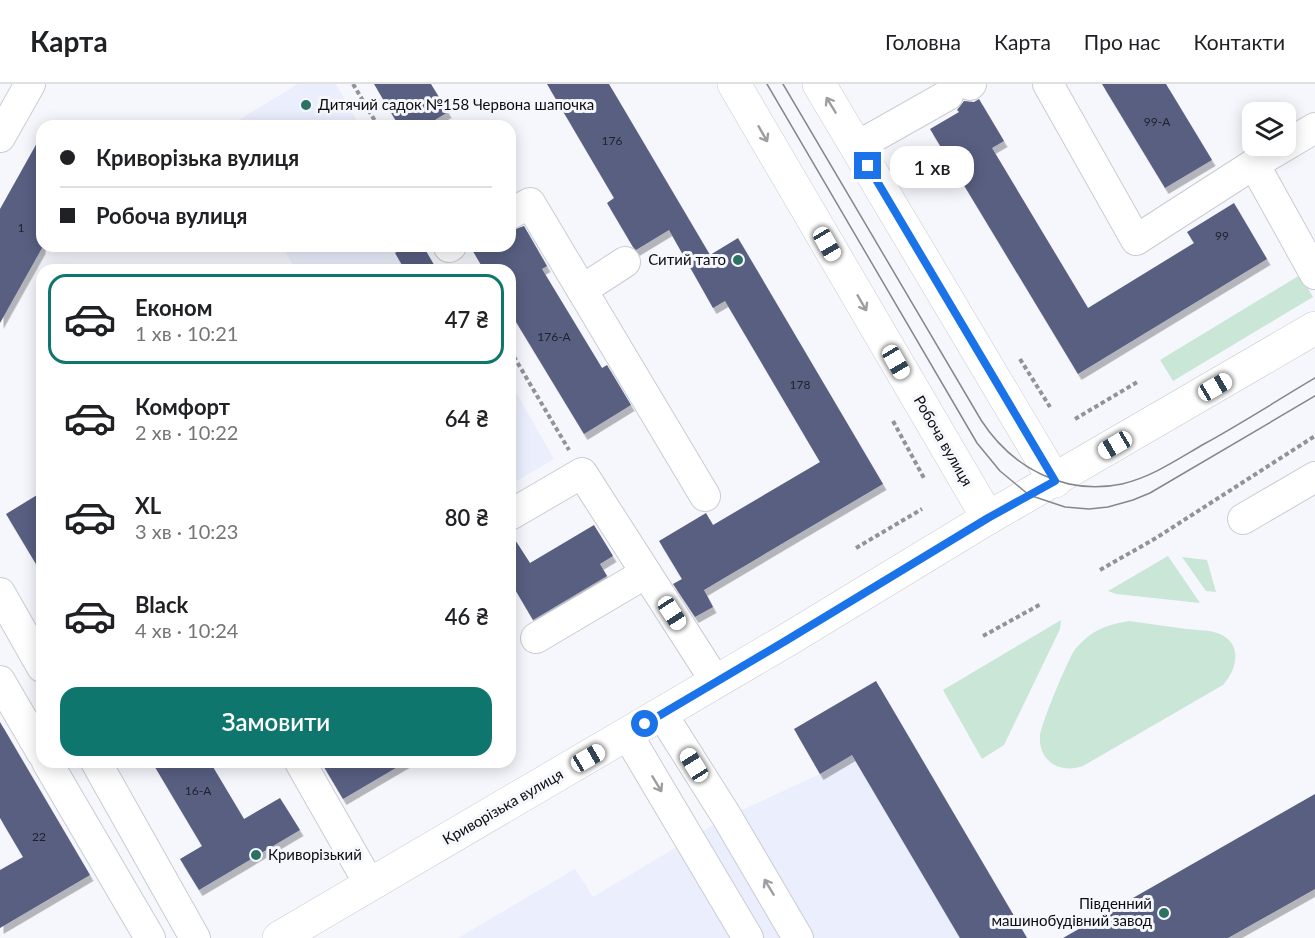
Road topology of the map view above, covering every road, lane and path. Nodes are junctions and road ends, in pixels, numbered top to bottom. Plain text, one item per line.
1 (30, 84) edge
2 (353, 84) edge
3 (734, 84) edge
4 (819, 84) edge
5 (1048, 84) edge
6 (963, 88) edge
7 (374, 120) edge
8 (1315, 128) edge
9 (0, 137) edge
10 (856, 147) junction
11 (1254, 164) junction
12 (516, 211) edge
13 (625, 262) dead end
14 (1315, 273) edge
15 (582, 290) junction
16 (1315, 328) edge
17 (1020, 358) dead end
18 (516, 360) edge
19 (1139, 381) dead end
20 (1050, 407) dead end
21 (1075, 419) dead end
22 (893, 421) dead end
23 (1315, 436) edge
24 (572, 455) dead end
25 (1315, 477) edge
26 (925, 480) dead end
27 (1055, 481) junction
28 (705, 496) dead end
29 (922, 509) dead end
30 (516, 512) edge
31 (988, 518) junction
32 (1243, 519) dead end
33 (856, 548) dead end
34 (1100, 570) dead end
35 (646, 573) junction
36 (0, 593) edge
37 (1041, 604) dead end
38 (983, 636) dead end
39 (536, 638) dead end
40 (36, 656) edge
41 (0, 681) edge
42 (716, 682) junction
43 (662, 714) junction
44 (627, 734) junction
45 (36, 743) edge
46 (51, 768) edge
47 (99, 768) edge
48 (303, 768) edge
49 (370, 885) junction
50 (150, 938) edge
51 (195, 938) edge
52 (279, 938) edge
53 (748, 938) edge
54 (798, 938) edge

1 - 9 street
2 - 7 path
3 -> 31 main road, Робоча вулиця
10 -> 4 main road
5 - 11 street
6 - 10 street
8 - 11 street
10 - 27 main road
11 - 14 street
12 - 15 street
13 - 15 street
15 - 28 street
16 - 27 main road, Криворізька вулиця
17 - 20 path
18 - 24 path
19 - 21 path
22 - 26 path
23 - 34 path
25 - 32 street
27 - 31 main road, Криворізька вулиця
29 - 33 path
30 - 35 street
31 - 42 main road, Криворізька вулиця
35 - 39 street
35 - 42 street
36 - 40 street
37 - 38 path
41 - 45 street
42 - 43 main road, Криворізька вулиця
43 - 44 main road, Криворізька вулиця
54 -> 43 street
44 - 49 main road, Криворізька вулиця
44 -> 53 street
46 - 50 street
47 - 51 street
48 - 49 street
49 - 52 main road, Криворізька вулиця

